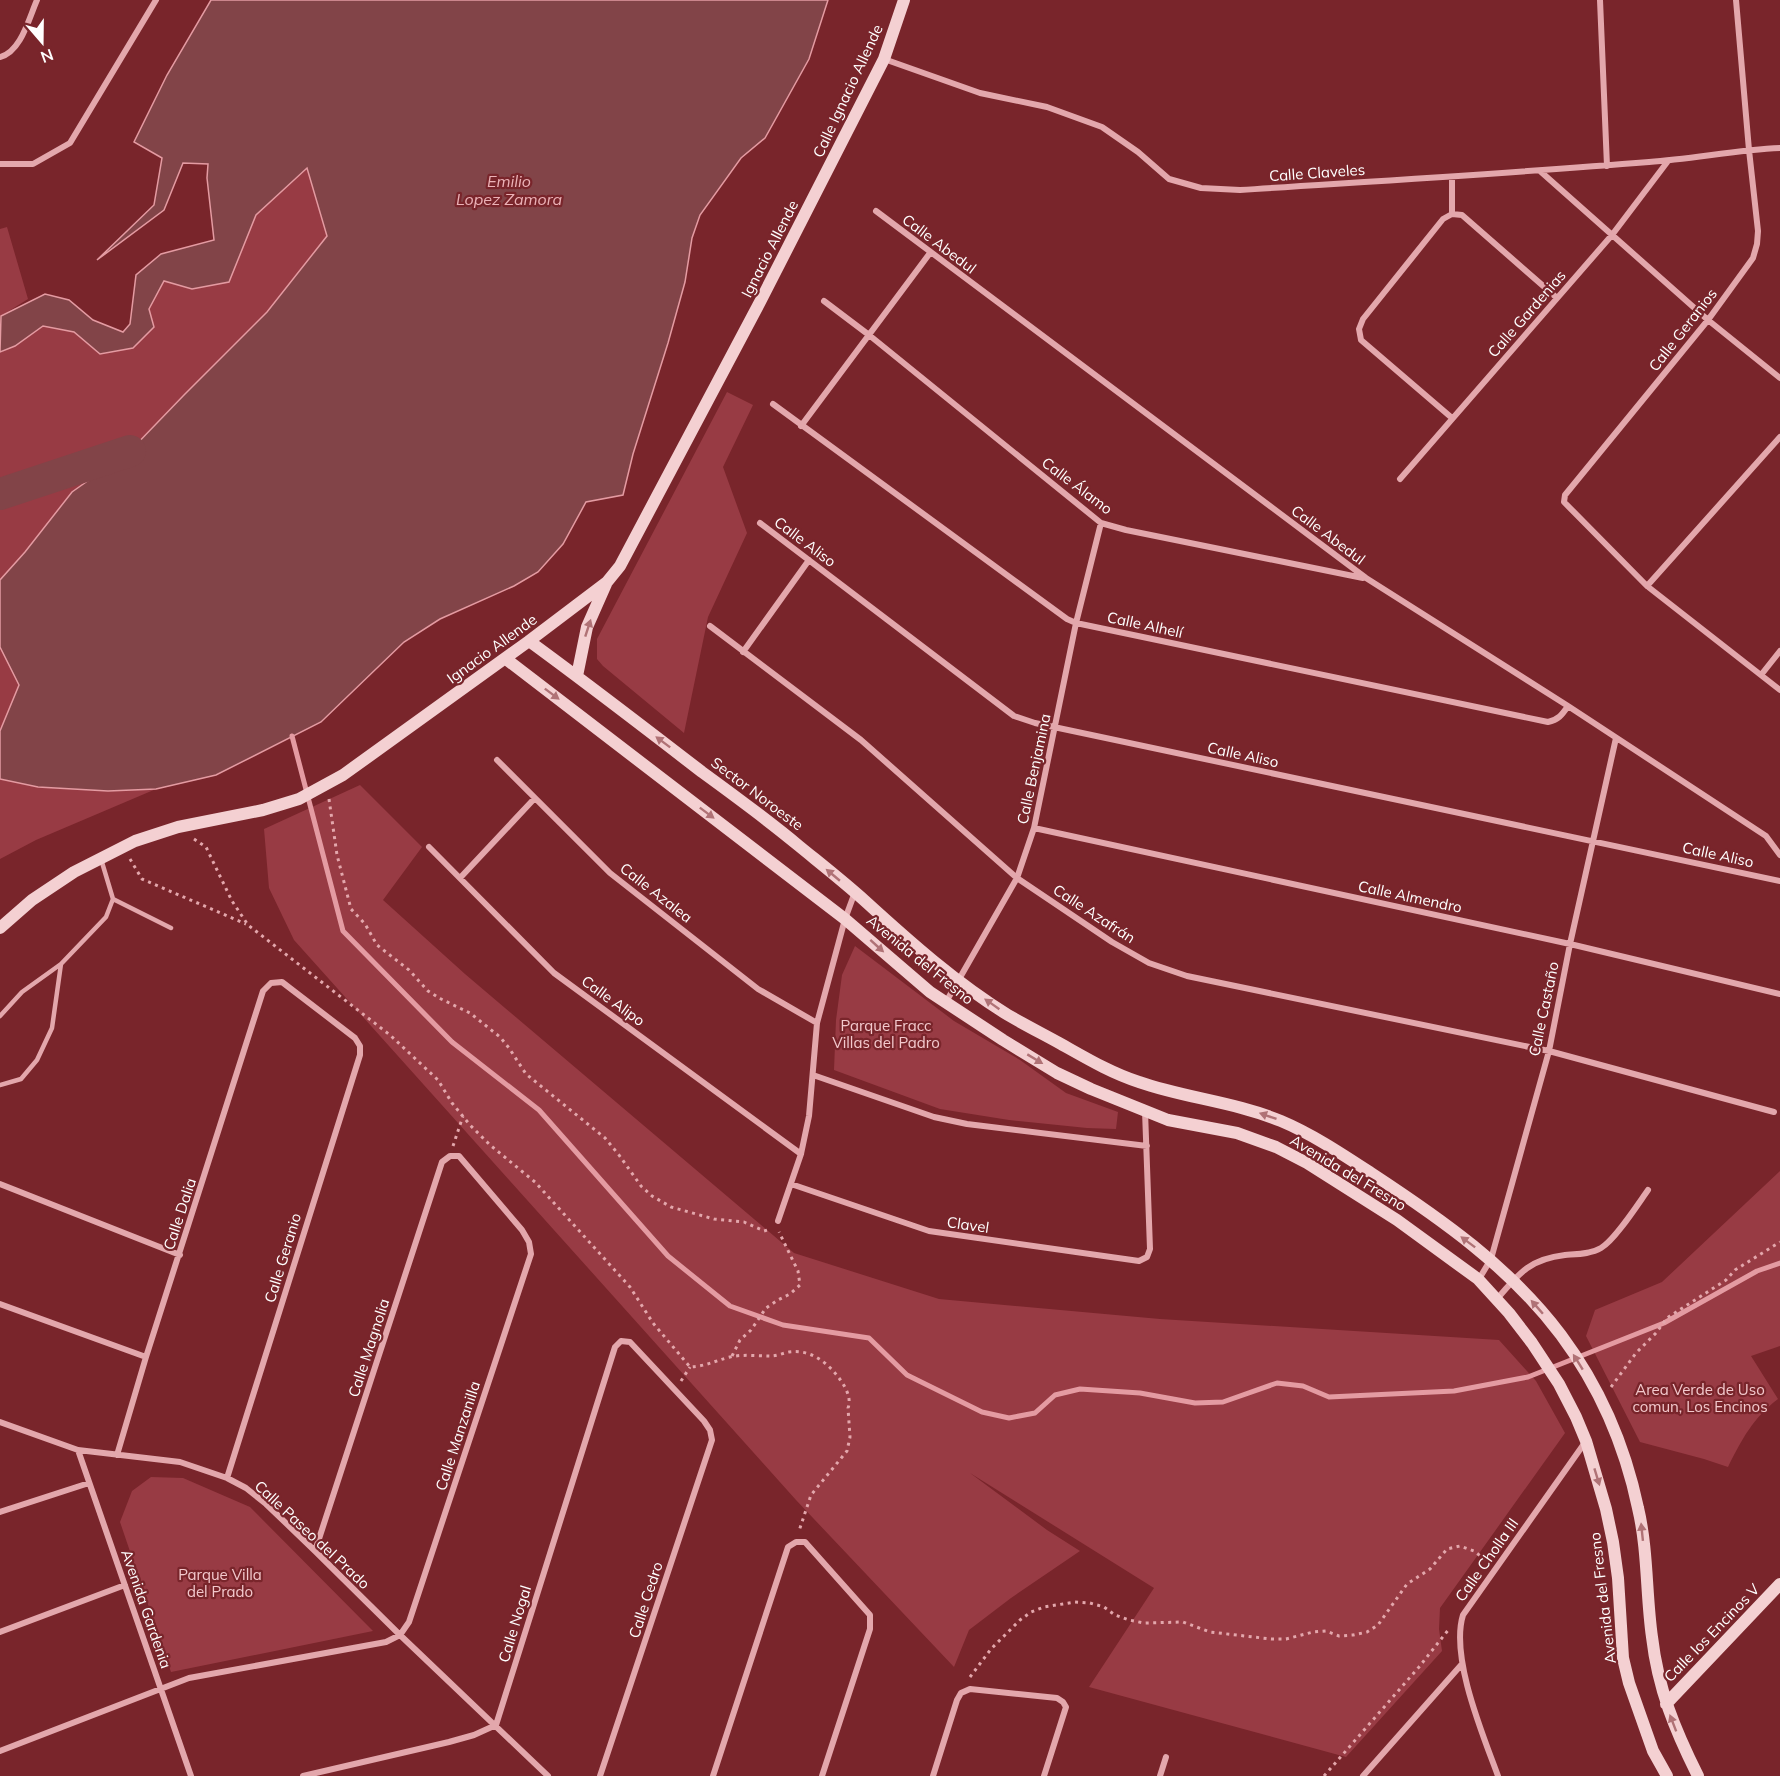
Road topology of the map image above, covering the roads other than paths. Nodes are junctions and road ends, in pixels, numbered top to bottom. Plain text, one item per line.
1 (38, 0) edge
2 (156, 0) edge
3 (904, 0) edge
4 (1600, 0) edge
5 (1736, 0) edge
6 (0, 57) edge
7 (884, 59) junction
8 (1780, 148) edge
9 (1749, 150) junction
10 (1668, 161) junction
11 (0, 164) edge
12 (1607, 166) junction
13 (1540, 171) junction
14 (1452, 177) junction
15 (816, 192) joint
16 (876, 211) dead end
17 (1452, 214) junction
18 (1612, 235) junction
19 (930, 253) junction
20 (1557, 298) junction
21 (824, 301) dead end
22 (1708, 320) junction
23 (868, 335) junction
24 (1780, 378) edge
25 (772, 404) dead end
26 (1452, 418) junction
27 (801, 426) junction
28 (1780, 437) edge
29 (1400, 479) dead end
30 (759, 523) dead end
31 (1101, 523) junction
32 (809, 560) junction
33 (1366, 578) junction
34 (607, 582) junction
35 (1647, 586) junction
36 (1076, 622) junction
37 (710, 626) dead end
38 (529, 641) junction
39 (1780, 651) edge
40 (743, 652) junction
41 (506, 658) junction
42 (1761, 675) junction
43 (578, 676) junction
44 (1780, 690) edge
45 (1568, 706) junction
46 (1055, 728) junction
47 (1616, 738) junction
48 (497, 760) dead end
49 (534, 799) junction
50 (1035, 828) junction
51 (1593, 841) junction
52 (429, 847) dead end
53 (1780, 855) edge
54 (101, 859) junction
55 (460, 878) junction
56 (1017, 878) junction
57 (1780, 881) edge
58 (855, 892) junction
59 (112, 899) junction
60 (845, 919) junction
61 (0, 928) edge
62 (171, 928) dead end
63 (1570, 944) junction
64 (61, 964) junction
65 (958, 980) junction
66 (271, 983) joint
67 (1780, 994) edge
68 (945, 1003) junction
69 (0, 1016) edge
70 (817, 1023) junction
71 (1549, 1052) junction
72 (813, 1075) junction
73 (0, 1085) edge
74 (1146, 1111) junction
75 (1774, 1112) dead end
76 (1147, 1146) junction
77 (801, 1154) junction
78 (450, 1156) joint
79 (0, 1184) edge
80 (791, 1184) junction
81 (1648, 1190) dead end
82 (778, 1221) road end
83 (180, 1254) junction
84 (1491, 1259) junction
85 (1478, 1279) junction
86 (1513, 1280) junction
87 (1497, 1299) junction
88 (0, 1304) edge
89 (621, 1341) joint
90 (146, 1357) junction
91 (0, 1422) edge
92 (1586, 1441) junction
93 (78, 1450) junction
94 (117, 1455) junction
95 (227, 1478) junction
96 (89, 1484) junction
97 (0, 1512) edge
98 (315, 1551) junction
99 (125, 1584) junction
100 (1780, 1584) edge
101 (0, 1632) edge
102 (400, 1635) junction
103 (1462, 1664) junction
104 (162, 1689) junction
105 (1666, 1704) junction
106 (496, 1725) junction
107 (0, 1751) edge
108 (1166, 1757) dead end
109 (190, 1776) edge
110 (303, 1776) edge
111 (548, 1776) edge
112 (600, 1776) edge
113 (713, 1776) edge
114 (822, 1776) edge
115 (933, 1776) edge
116 (1044, 1776) edge
117 (1160, 1776) edge
118 (1363, 1776) edge
119 (1498, 1776) edge
120 (1667, 1776) edge
121 (1698, 1776) edge

1 - 6 street
2 - 11 street
3 - 7 street, Calle Ignacio Allende
4 - 12 street
5 - 9 street, Calle Geranios
7 - 14 street, Calle Claveles
7 - 15 street, Calle Ignacio Allende
8 - 9 street, Calle Claveles
9 - 10 street, Calle Claveles
9 - 22 street, Calle Geranios
10 - 12 street, Calle Claveles
10 - 18 street, Calle Gardenias
12 - 13 street, Calle Claveles
13 - 14 street, Calle Claveles
13 - 18 street
14 - 17 street
15 - 34 street, Ignacio Allende
16 - 19 street, Calle Abedul
17 - 20 street
17 - 26 street
18 - 20 street, Calle Gardenias
18 - 22 street
19 - 23 street
19 - 33 street, Calle Abedul
20 - 26 street, Calle Gardenias
21 - 23 street, Calle Álamo
22 - 24 street
22 - 35 street, Calle Geranios
23 - 27 street
23 - 31 street, Calle Álamo
25 - 27 street, Calle Alhelí
26 - 29 street, Calle Gardenias
27 - 36 street, Calle Alhelí
28 - 35 street
30 - 32 street, Calle Aliso
31 - 33 street, Calle Álamo
31 - 36 street, Calle Benjamina
32 - 40 street
32 - 46 street, Calle Aliso
33 - 45 street, Calle Abedul
34 - 38 street, Ignacio Allende
43 -> 34 street
35 - 42 street
36 - 45 street, Calle Alhelí
36 - 46 street, Calle Benjamina
37 - 40 street, Calle Azafrán
38 - 41 street, Ignacio Allende
38 - 43 street, Sector Noroeste
39 - 42 street
40 - 56 street, Calle Azafrán
41 - 54 street, Ignacio Allende
41 -> 60 street, Avenida del Fresno
42 - 44 street
58 -> 43 street, Sector Noroeste
45 - 47 street, Calle Abedul
46 - 50 street, Calle Benjamina
46 - 51 street, Calle Aliso
47 - 51 street, Calle Castaño
47 - 53 street, Calle Abedul
48 - 49 street, Calle Azalea
49 - 55 street
49 - 70 street, Calle Azalea
50 - 56 street, Calle Benjamina
50 - 63 street, Calle Almendro
51 - 57 street, Calle Aliso
51 - 63 street, Calle Castaño
52 - 55 street, Calle Alipo
54 - 59 lane
54 - 61 street, Ignacio Allende
55 - 77 street, Calle Alipo
56 - 65 street, Calle Benjamina
56 - 71 street, Calle Azafrán
58 - 60 street
58 - 65 street, Sector Noroeste
59 - 62 lane
59 - 64 lane
60 -> 68 street, Avenida del Fresno
60 - 70 street
63 - 67 street, Calle Almendro
63 - 71 street, Calle Castaño
64 - 69 lane
64 - 73 lane
65 - 68 street, Calle Benjamina
84 -> 65 street, Avenida del Fresno
66 - 83 street, Calle Dalia
66 - 95 street, Calle Geranio
68 -> 74 street, Avenida del Fresno
70 - 72 street
71 - 75 street, Calle Azafrán
71 - 84 street, Calle Castaño
72 - 76 street
72 - 77 street
74 - 76 street
74 - 85 street, Avenida del Fresno
76 - 80 street, Clavel
77 - 80 street
78 - 98 street, Calle Magnolia
78 - 102 street, Calle Manzanilla
79 - 83 street
80 - 82 street
81 - 86 street
83 - 90 street, Calle Dalia
84 - 85 street, Calle Castaño
84 - 86 street, Avenida del Fresno
85 - 87 street, Avenida del Fresno
86 - 87 street
105 -> 86 street, Avenida del Fresno
87 - 92 street, Avenida del Fresno
88 - 90 street
89 - 106 street, Calle Nogal
89 - 112 street, Calle Cedro
90 - 94 street, Calle Dalia
91 - 93 street, Calle Paseo del Prado
92 - 103 street, Calle Cholla III
92 -> 120 street, Avenida del Fresno
93 - 94 street, Calle Paseo del Prado
93 - 96 street, Avenida Gardenia
94 - 95 street, Calle Paseo del Prado
95 - 98 street, Calle Paseo del Prado
96 - 97 street
96 - 99 street, Avenida Gardenia
98 - 102 street, Calle Paseo del Prado
99 - 101 street
99 - 104 street, Avenida Gardenia
100 - 105 street, Calle los Encinos V
102 - 104 street
102 - 106 street, Calle Paseo del Prado
103 - 118 street
103 - 119 street, Calle Cholla III
104 - 107 street
104 - 109 street, Avenida Gardenia
121 -> 105 street, Avenida del Fresno
106 - 110 street
106 - 111 street, Calle Paseo del Prado
108 - 117 street
113 - 114 street
115 - 116 street

